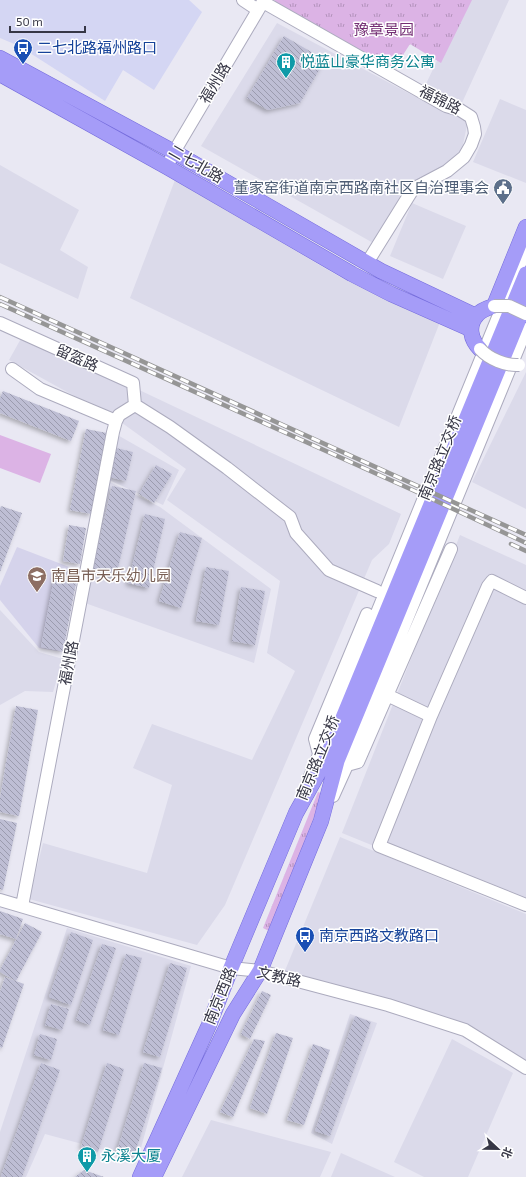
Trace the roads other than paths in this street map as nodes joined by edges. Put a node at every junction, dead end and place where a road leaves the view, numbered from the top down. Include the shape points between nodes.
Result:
1 (243, 0) edge
2 (262, 4) edge
3 (0, 58) edge
4 (0, 74) edge
5 (174, 152) junction
6 (167, 167) junction
7 (526, 227) edge
8 (526, 249) edge
9 (367, 263) junction
10 (526, 274) edge
11 (526, 302) edge
12 (494, 306) junction
13 (526, 314) edge
14 (476, 316) junction
15 (0, 323) edge
16 (470, 329) junction
17 (526, 329) edge
18 (480, 350) joint
19 (523, 364) edge
20 (12, 369) dead end
21 (135, 405) junction
22 (116, 421) junction
23 (450, 549) dead end
24 (391, 558) dead end
25 (377, 591) junction
26 (526, 598) edge
27 (387, 696) junction
28 (431, 716) junction
29 (319, 754) junction
30 (347, 765) junction
31 (296, 813) junction
32 (321, 821) junction
33 (0, 900) edge
34 (526, 905) edge
35 (22, 906) junction
36 (231, 968) junction
37 (260, 971) junction
38 (526, 1068) edge
39 (140, 1177) edge
40 (154, 1177) edge

1 - 2 street, 福锦路
2 - 5 street, 福州路
2 - 9 street, 福锦路 via 446,106 472,117 475,134 464,157 447,171 413,189
3 - 5 main road, 二七北路
4 - 6 main road, 二七北路
5 - 6 street, 福州路
5 - 9 main road, 二七北路
6 - 16 main road, 二七北路 via 352,274
7 - 12 main road
8 - 29 street, 南京路立交桥
9 - 14 main road, 二七北路
10 - 31 main road, 南京路立交桥 via 326,759
11 - 32 main road, 南京路立交桥 via 337,761
12 - 13 street, bridge via 509,306
12 - 14 main road
14 - 16 main road
15 - 21 street, 留盔路 via 133,383
16 - 18 main road via 474,344
17 - 30 street, 南京路立交桥
18 - 19 street, bridge via 485,355 510,366
20 - 22 street via 40,389
21 - 22 street via 119,415
21 - 25 street via 227,468 290,517 296,533 329,570
22 - 35 street, 福州路
23 - 27 street
24 - 25 street
25 - 29 street via 315,739
26 - 28 street via 492,581
27 - 28 street
27 - 30 street via 358,762
28 - 34 street via 379,846
29 - 31 street, 南京路立交桥
30 - 32 street, 南京路立交桥
31 - 36 main road, 南京西路
32 - 37 main road, 南京西路
33 - 35 street, 文教路
35 - 36 street, 文教路
36 - 37 street, 文教路
36 - 39 main road, 南京西路 via 209,1025
37 - 38 street, 文教路 via 388,1005 465,1030
37 - 40 main road, 南京西路 via 233,1014

